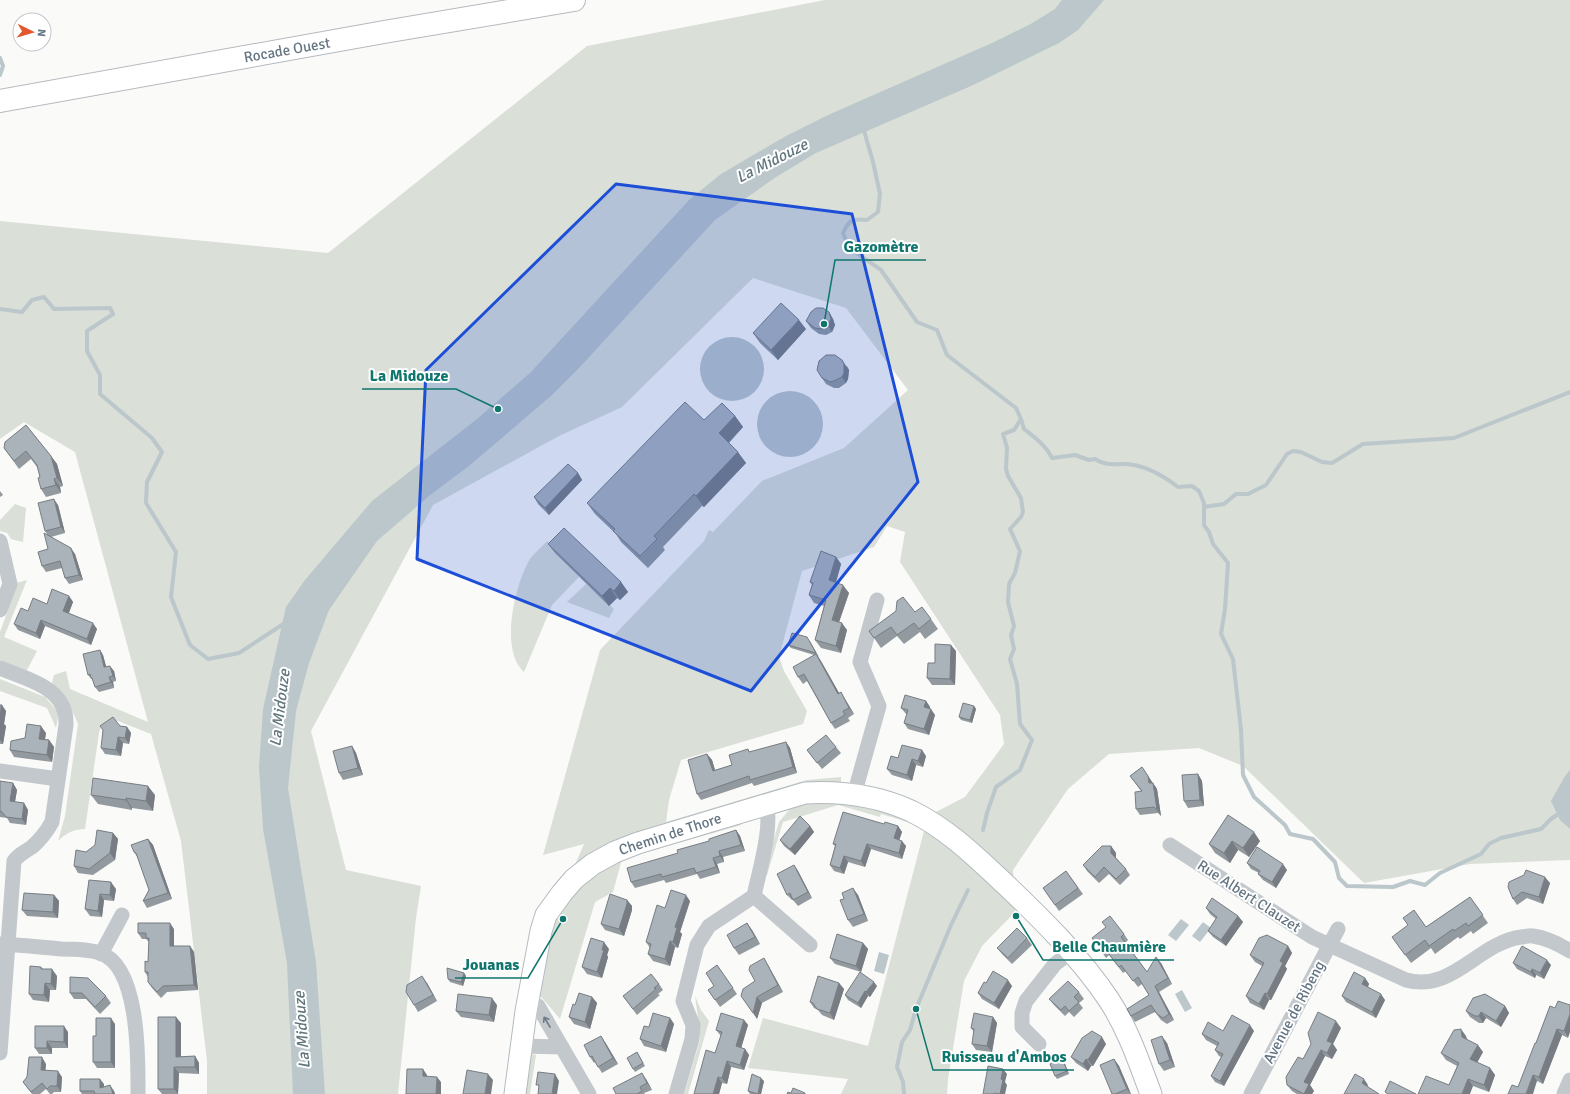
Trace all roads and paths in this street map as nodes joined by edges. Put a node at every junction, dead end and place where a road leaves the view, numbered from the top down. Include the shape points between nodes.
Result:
1 (574, 0) edge
2 (0, 101) edge
3 (0, 541) edge
4 (877, 600) dead end
5 (0, 610) edge
6 (0, 668) edge
7 (0, 771) edge
8 (58, 779) junction
9 (854, 795) junction
10 (766, 804) junction
11 (1170, 845) dead end
12 (754, 896) junction
13 (122, 915) dead end
14 (1338, 929) dead end
15 (4, 944) edge
16 (810, 945) dead end
17 (1330, 945) junction
18 (1570, 951) edge
19 (1071, 952) junction
20 (101, 954) junction
21 (528, 1002) junction
22 (1039, 1044) dead end
23 (522, 1046) junction
24 (562, 1047) junction
25 (0, 1053) edge
26 (1570, 1080) edge
27 (1254, 1093) edge
28 (138, 1094) edge
29 (515, 1094) edge
30 (589, 1094) edge
31 (676, 1094) edge
32 (1151, 1094) edge
33 (1564, 1094) edge

1 - 2 main road, Rocade Ouest
3 - 5 street via 10,584
4 - 9 street via 860,662 879,706
6 - 8 street via 48,688 58,699 65,713 66,725
7 - 8 street
8 - 15 street via 52,822 32,847 14,861
9 - 10 street, Chemin de Thore via 805,793
9 - 19 street, Chemin de Thore via 883,801 935,823 964,846 1030,908
10 - 12 street via 769,812
10 - 21 street, Chemin de Thore via 652,838 615,852 593,864 574,879 546,915
11 - 17 street, Rue Albert Clauzet via 1312,937
12 - 16 street
12 - 31 street via 709,926 697,945 683,1001 693,1025 692,1039
13 - 20 street
14 - 17 street, Avenue de Ribeng
15 - 20 street via 85,950
15 - 25 street
17 - 18 street, Rue Albert Clauzet via 1416,983 1438,981 1499,943 1515,938 1532,936 1559,944
17 - 27 street, Avenue de Ribeng
19 - 22 street via 1055,964 1026,1001 1022,1027
19 - 32 street, Chemin de Thore via 1110,1001 1130,1038
20 - 28 street via 112,960 129,990 138,1065
21 - 23 street, Chemin de Thore
24 -> 21 street via 538,1006
23 - 24 street
23 - 29 street, Chemin de Thore
24 - 30 street
26 - 33 street

